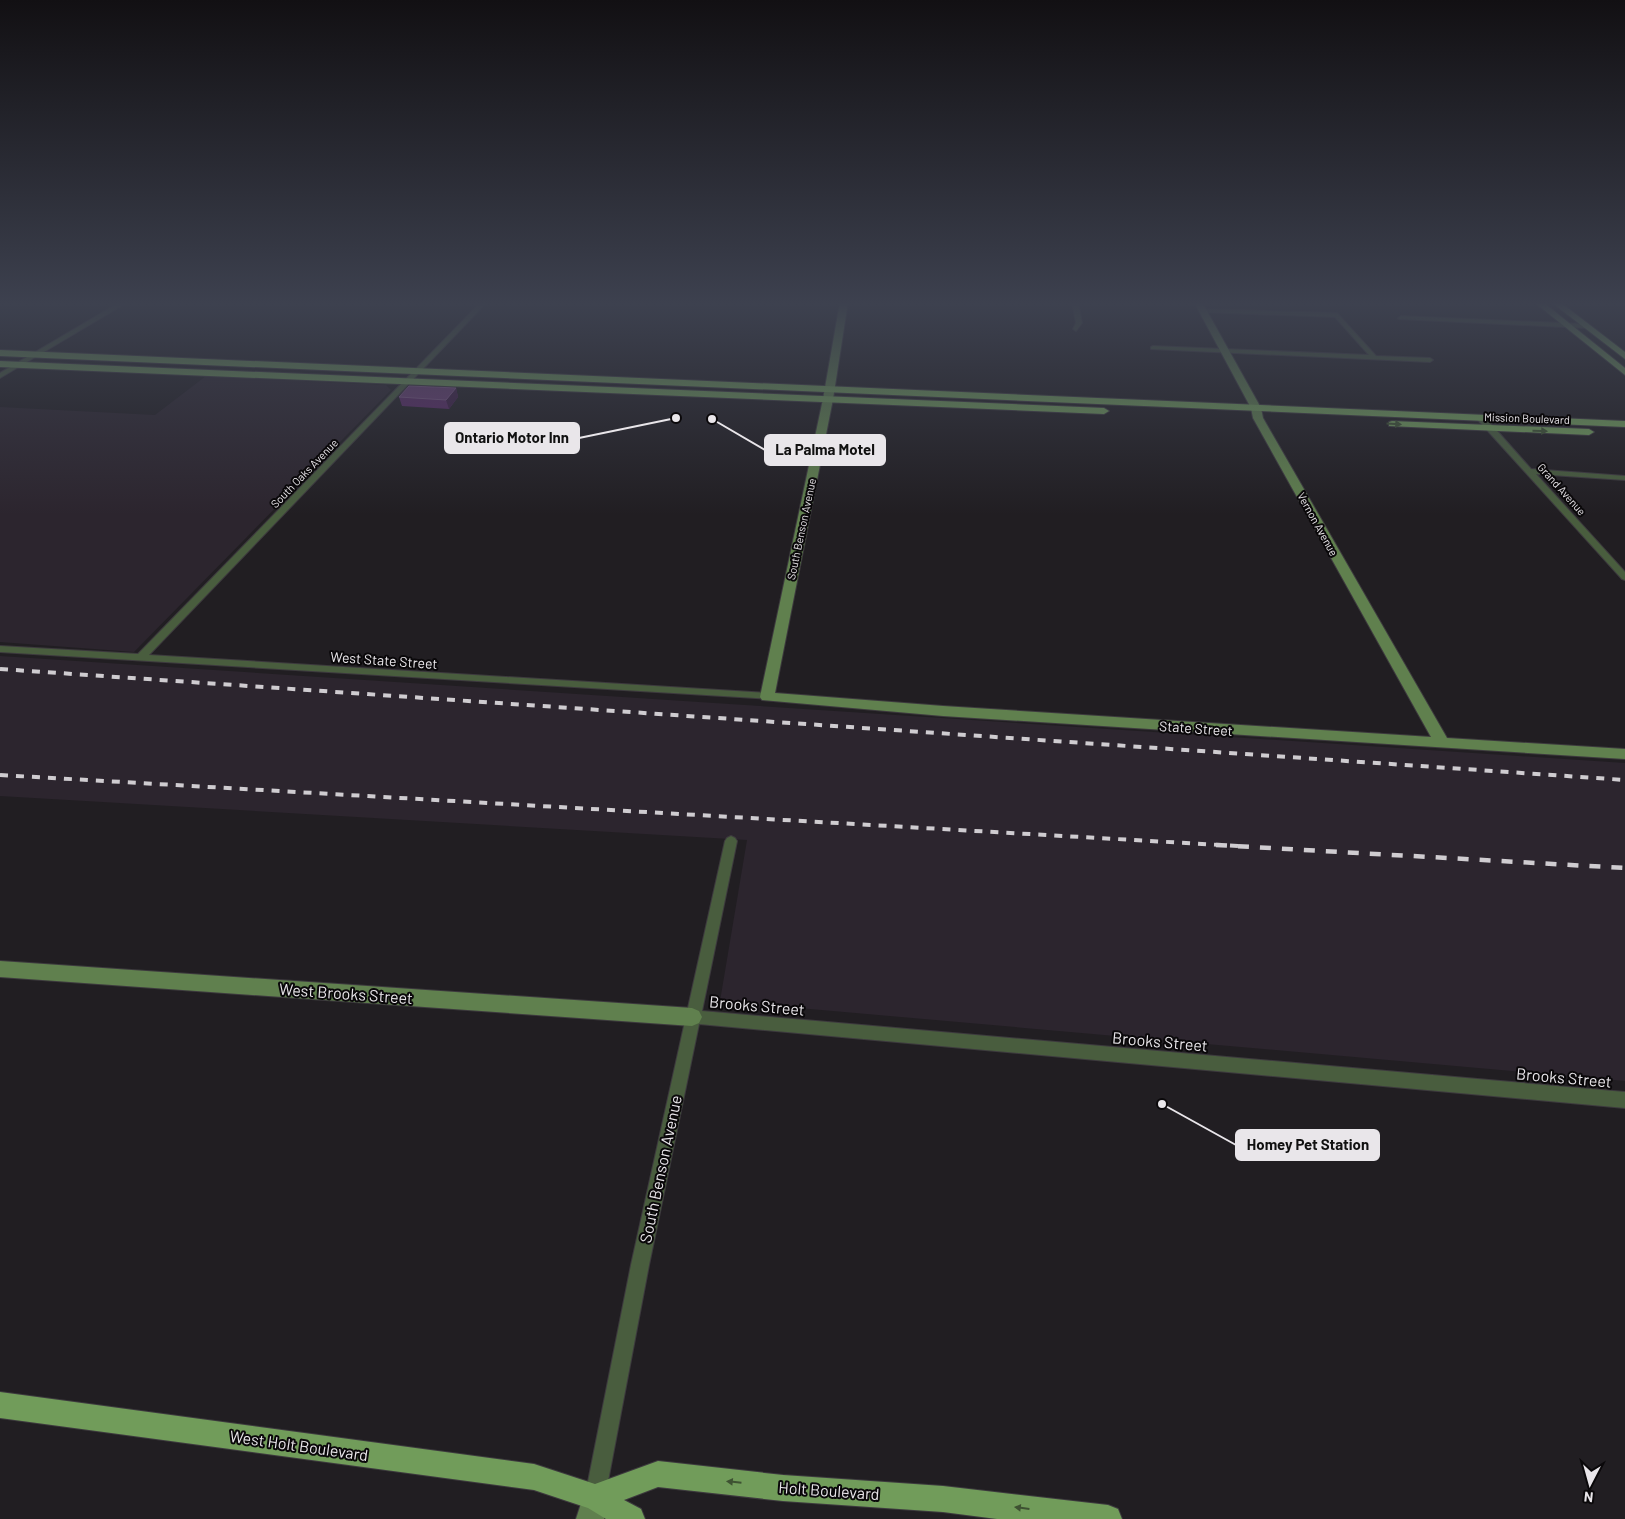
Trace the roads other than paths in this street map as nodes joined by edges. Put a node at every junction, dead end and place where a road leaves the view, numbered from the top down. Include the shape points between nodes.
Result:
1 (199, 373) edge
2 (418, 373) edge
3 (454, 373) edge
4 (832, 373) edge
5 (1237, 373) edge
6 (408, 382) junction
7 (829, 394) junction
8 (1257, 413) junction
9 (1480, 418) junction
10 (1625, 424) edge
11 (1491, 429) junction
12 (1625, 434) edge
13 (1531, 472) junction
14 (1625, 478) edge
15 (1625, 577) edge
16 (0, 649) edge
17 (140, 658) junction
18 (767, 697) junction
19 (1443, 744) junction
20 (1625, 754) edge
21 (731, 841) dead end
22 (0, 968) edge
23 (692, 1017) junction
24 (1625, 1100) edge
25 (0, 1405) edge
26 (592, 1508) edge
27 (1062, 1516) edge
28 (631, 1519) edge
29 (1108, 1519) edge

1 - 6 main road
2 - 6 street, South Oaks Avenue
3 - 7 main road
4 - 7 street, South Benson Avenue
5 - 8 street, Vernon Avenue
6 - 7 main road
6 - 17 street, South Oaks Avenue
7 - 8 main road, Mission Boulevard
7 - 18 street, South Benson Avenue
8 - 9 main road
8 -> 11 main road, Mission Boulevard
8 - 19 street, Vernon Avenue
9 - 10 main road
9 - 11 street, Grand Avenue
11 -> 12 main road, Mission Boulevard
11 - 13 street, Grand Avenue
13 - 14 street
13 - 15 street, Grand Avenue
16 - 17 street, West State Street
17 - 18 street, West State Street
18 - 19 street, State Street
19 - 20 street, State Street
21 - 23 street, South Benson Avenue
22 - 23 street, West Brooks Street
23 - 24 street, Brooks Street
23 - 26 street, South Benson Avenue
25 - 26 main road, West Holt Boulevard via 534,1477
27 -> 26 main road, Holt Boulevard via 943,1498 782,1488 658,1474
26 - 28 main road
27 - 29 main road, Holt Boulevard

